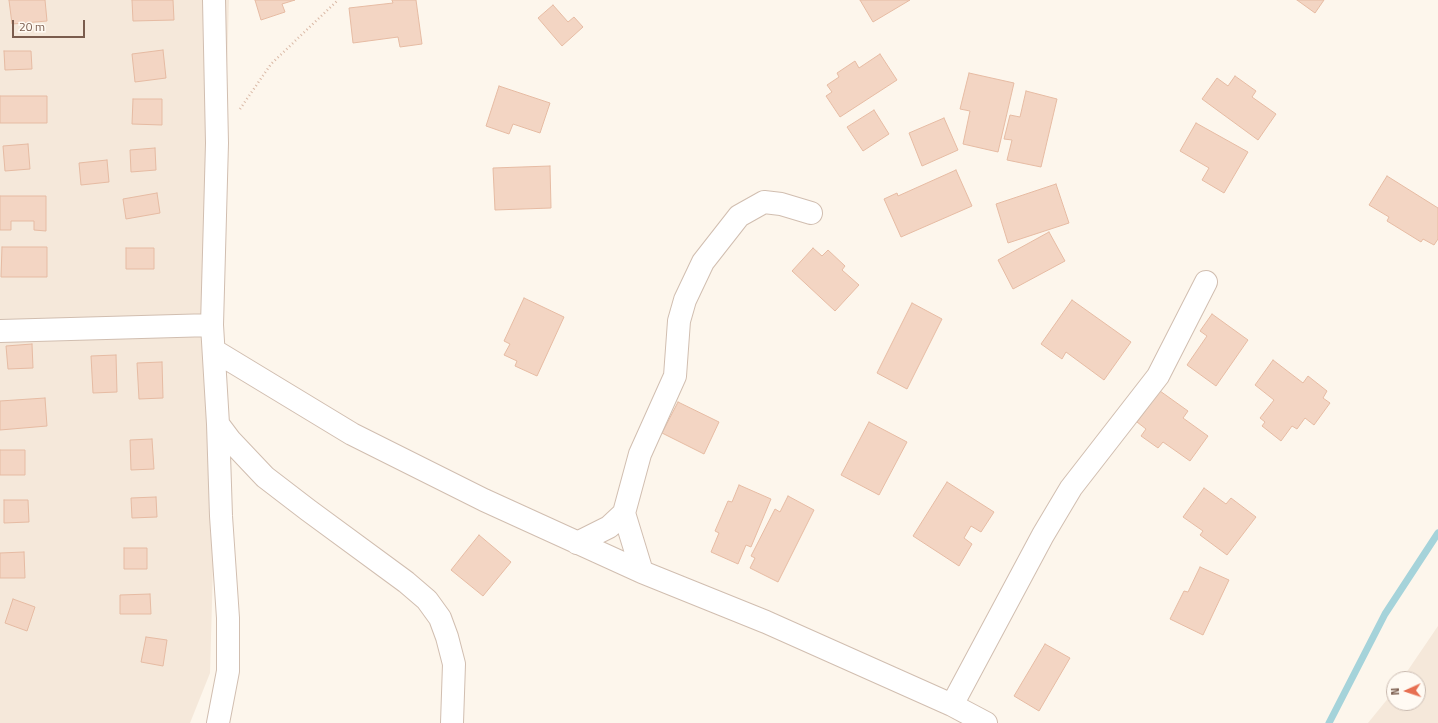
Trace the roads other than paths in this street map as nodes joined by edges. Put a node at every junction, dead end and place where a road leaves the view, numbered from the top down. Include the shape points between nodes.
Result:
1 (214, 0) edge
2 (811, 213) dead end
3 (1206, 282) dead end
4 (212, 325) junction
5 (0, 331) edge
6 (215, 351) junction
7 (218, 424) junction
8 (624, 513) junction
9 (577, 543) junction
10 (642, 572) junction
11 (952, 705) junction
12 (218, 723) edge
13 (452, 723) edge
14 (986, 723) edge

1 - 4 street via 217,143
2 - 8 street via 764,202 739,216 703,262 685,300 679,321 675,376 640,454
3 - 11 street via 1158,376 1071,488 1055,514
4 - 5 street
4 - 6 street
6 - 7 street
6 - 9 street via 352,434
7 - 12 street via 228,618 228,672
7 - 13 street via 265,477 427,600 440,618 454,664
8 - 9 street via 609,527
8 - 10 street
9 - 10 street
10 - 11 street via 766,622
11 - 14 street

